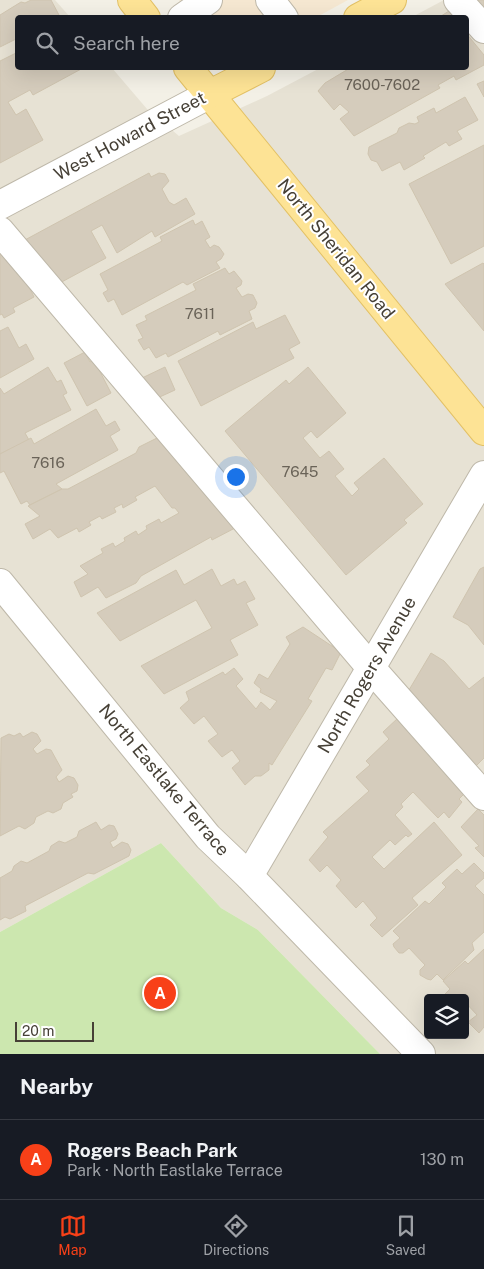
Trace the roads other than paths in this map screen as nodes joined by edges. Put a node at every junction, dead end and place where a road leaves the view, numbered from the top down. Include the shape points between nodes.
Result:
1 (132, 0) edge
2 (208, 0) edge
3 (392, 0) edge
4 (458, 0) edge
5 (144, 15) edge
6 (186, 15) edge
7 (364, 15) edge
8 (484, 29) edge
9 (190, 70) edge
10 (257, 70) edge
11 (210, 94) junction
12 (0, 205) edge
13 (0, 231) edge
14 (484, 431) edge
15 (484, 475) edge
16 (0, 583) edge
17 (371, 668) junction
18 (484, 796) edge
19 (249, 876) junction
20 (421, 1054) edge

1 - 5 main road
2 - 6 street
3 - 7 main road
4 - 8 street
9 - 11 main road, North Sheridan Road
10 - 11 main road, West Howard Street
11 - 12 street, West Howard Street
11 - 14 main road, North Sheridan Road
13 - 17 street
15 - 17 street, North Rogers Avenue
16 - 19 street, North Eastlake Terrace via 208,837
17 - 18 street
17 - 19 street, North Rogers Avenue
19 - 20 street, North Eastlake Terrace

